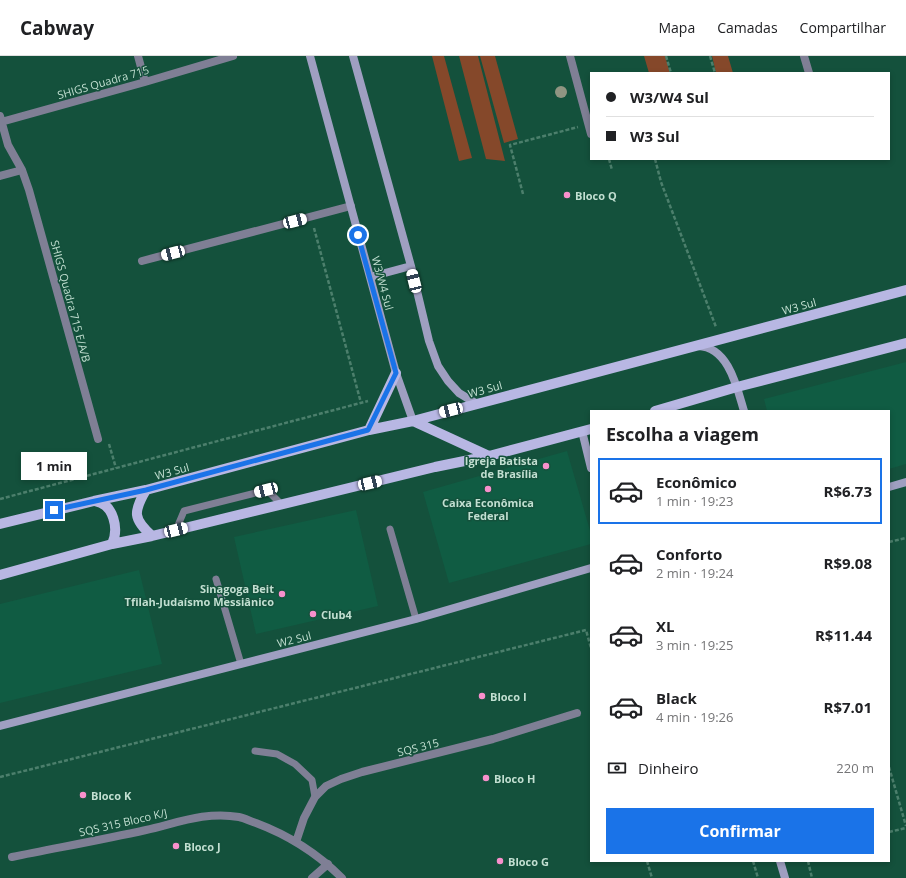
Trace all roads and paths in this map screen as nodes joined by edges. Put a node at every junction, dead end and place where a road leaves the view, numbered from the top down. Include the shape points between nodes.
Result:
1 (138, 56) edge
2 (233, 56) edge
3 (310, 56) edge
4 (353, 56) edge
5 (570, 56) edge
6 (666, 56) edge
7 (710, 56) edge
8 (804, 56) edge
9 (671, 72) edge
10 (715, 72) edge
11 (809, 72) edge
12 (145, 82) junction
13 (1, 119) edge
14 (577, 120) dead end
15 (590, 130) edge
16 (609, 160) edge
17 (655, 160) edge
18 (22, 170) junction
19 (612, 170) dead end
20 (0, 176) edge
21 (523, 194) dead end
22 (351, 206) junction
23 (310, 217) junction
24 (142, 261) dead end
25 (410, 266) junction
26 (370, 277) junction
27 (906, 290) edge
28 (720, 339) junction
29 (906, 343) edge
30 (696, 346) junction
31 (396, 373) junction
32 (737, 387) junction
33 (384, 397) junction
34 (361, 403) junction
35 (477, 404) junction
36 (658, 410) edge
37 (744, 410) edge
38 (413, 421) junction
39 (368, 430) junction
40 (587, 430) edge
41 (98, 439) dead end
42 (489, 456) junction
43 (590, 458) edge
44 (906, 482) edge
45 (890, 487) edge
46 (146, 490) junction
47 (0, 499) edge
48 (94, 501) junction
49 (282, 505) junction
50 (0, 524) edge
51 (390, 529) dead end
52 (176, 530) junction
53 (152, 536) junction
54 (906, 538) edge
55 (890, 542) edge
56 (112, 544) junction
57 (590, 568) edge
58 (0, 575) edge
59 (216, 579) dead end
60 (416, 619) junction
61 (590, 644) edge
62 (241, 664) junction
63 (577, 713) dead end
64 (0, 726) edge
65 (255, 751) dead end
66 (890, 771) edge
67 (0, 777) edge
68 (315, 797) junction
69 (906, 827) edge
70 (890, 832) edge
71 (296, 842) junction
72 (12, 857) dead end
73 (648, 862) edge
74 (753, 862) edge
75 (780, 862) edge
76 (808, 862) edge
77 (328, 864) junction
78 (312, 878) edge
79 (342, 878) edge
80 (652, 878) edge
81 (758, 878) edge
82 (785, 878) edge
83 (812, 878) edge

1 - 12 street
2 - 12 street, SHIGS Quadra 715
3 - 22 main road, W3/W4 Sul
4 - 25 main road
5 - 15 street
6 - 9 path
7 - 10 path
8 - 11 street
12 - 13 street, SHIGS Quadra 715
13 - 18 street, SHIGS Quadra 715 via 8,144
14 - 21 path via 579,127 510,145
16 - 19 path
17 - 28 path via 661,182
18 - 20 street
18 - 41 street, SHIGS Quadra 715 E/A/B
22 - 23 street
22 - 26 main road, W3/W4 Sul
23 - 24 street
23 - 34 path
25 - 26 main road
25 - 35 main road via 438,366 459,393
26 - 31 main road, W3/W4 Sul
27 - 28 main road, W3 Sul
28 - 30 main road, W3 Sul
29 - 32 main road
30 - 32 main road via 704,346 721,358 731,371
30 - 35 main road, W3 Sul
31 - 33 main road
31 - 38 main road, W3/W4 Sul
32 - 36 main road
32 - 37 main road
33 - 34 path
33 - 39 main road
34 - 47 path
35 - 38 main road, W3 Sul
38 - 39 main road, W3 Sul
38 - 42 main road
39 - 46 main road, W3 Sul
40 - 42 main road
40 - 43 main road
42 - 49 main road
44 - 45 main road
46 - 48 main road, W3 Sul
46 - 53 main road via 138,503 136,516 143,528
48 - 50 main road, W3 Sul
48 - 56 main road via 103,502 112,515 116,531
49 - 52 main road
49 - 52 lane via 266,490 184,511
51 - 60 lane
52 - 53 main road
53 - 56 main road
54 - 55 path
56 - 58 main road
57 - 60 main road, W2 Sul
59 - 62 lane
60 - 62 main road, W2 Sul
61 - 67 path via 586,630
62 - 64 main road, W2 Sul
63 - 68 street, SQS 315 via 486,741 362,772 326,786
65 - 68 lane via 277,754 295,764 312,780
66 - 69 path
68 - 71 street, SQS 315
69 - 70 path
71 - 72 street, SQS 315 Bloco K/J via 240,817 208,816
71 - 77 street
73 - 80 path
74 - 81 path
75 - 82 main road
76 - 83 path
77 - 78 street
77 - 79 street

